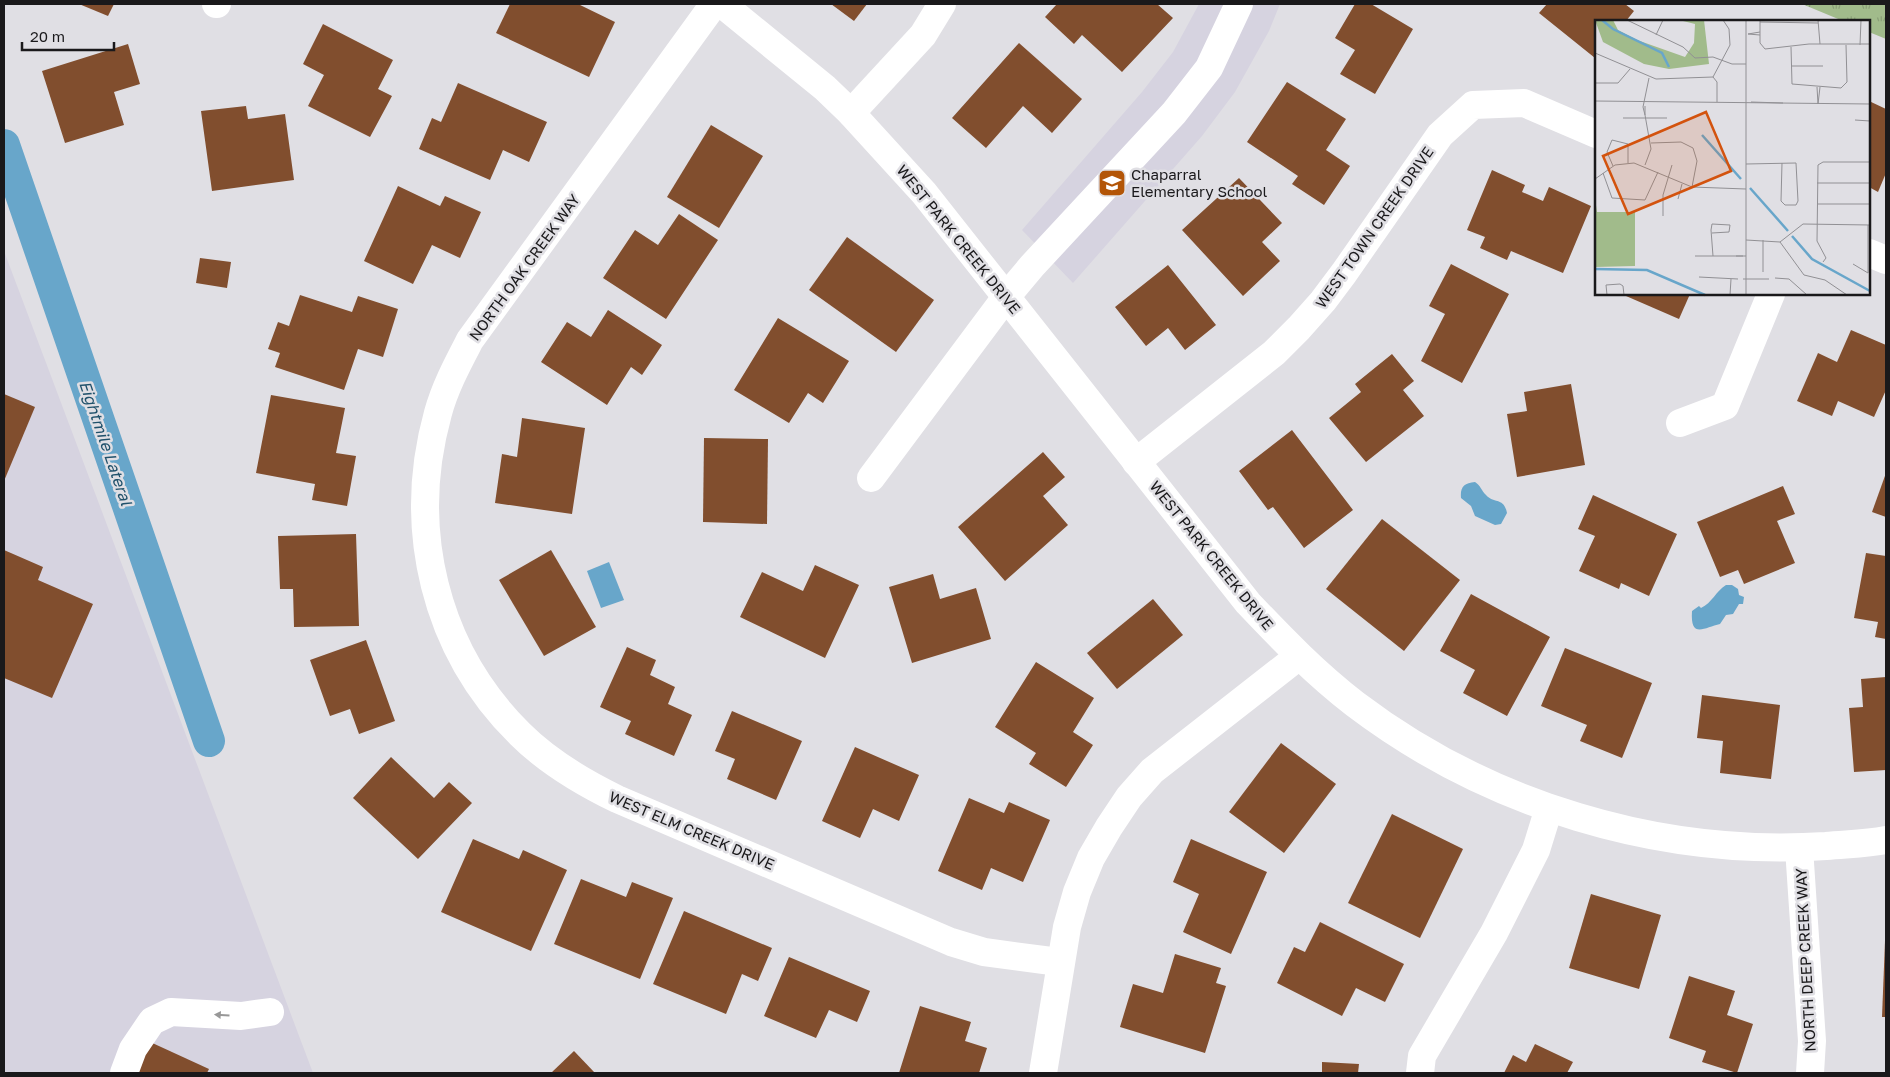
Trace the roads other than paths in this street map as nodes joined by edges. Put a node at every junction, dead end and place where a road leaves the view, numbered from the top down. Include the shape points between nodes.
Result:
1 (714, 4) edge
2 (722, 4) edge
3 (942, 4) edge
4 (1239, 4) edge
5 (851, 114) junction
6 (1595, 134) edge
7 (1870, 253) edge
8 (1886, 260) edge
9 (1771, 295) edge
10 (1006, 297) junction
11 (1680, 423) dead end
12 (1136, 462) junction
13 (871, 478) dead end
14 (430, 565) joint
15 (1299, 656) junction
16 (1549, 808) junction
17 (1886, 840) edge
18 (1800, 848) junction
19 (1060, 962) junction
20 (270, 1012) dead end
21 (124, 1073) edge
22 (1043, 1073) edge
23 (1420, 1073) edge
24 (1810, 1073) edge

1 - 14 street, NORTH OAK CREEK WAY via 470,340 452,374 438,411 429,449 425,526
2 - 5 street, WEST PARK CREEK DRIVE via 825,88
3 - 5 street via 923,34
4 - 10 street via 1209,68 1174,113
5 - 10 street, WEST PARK CREEK DRIVE via 924,193
6 - 12 street, WEST TOWN CREEK DRIVE via 1524,103 1473,105 1440,135 1344,273 1299,328 1274,352
7 - 8 street
9 - 11 street via 1725,406
10 - 12 street, WEST PARK CREEK DRIVE
10 - 13 street
12 - 15 street, WEST PARK CREEK DRIVE via 1248,603
14 - 19 street, WEST ELM CREEK DRIVE via 439,603 453,639 494,706 520,735 582,782 950,942 984,952
15 - 16 street, WEST PARK CREEK DRIVE via 1355,704 1416,745 1480,779
15 - 19 street via 1152,771 1129,797 1091,858 1066,926
16 - 18 street, WEST PARK CREEK DRIVE via 1618,828 1689,842
16 - 23 street via 1536,850 1494,933 1422,1056
17 - 18 street, WEST PARK CREEK DRIVE
18 - 24 street, NORTH DEEP CREEK WAY via 1812,1041
19 - 22 street
20 -> 21 street via 241,1016 171,1012 152,1020 133,1049

